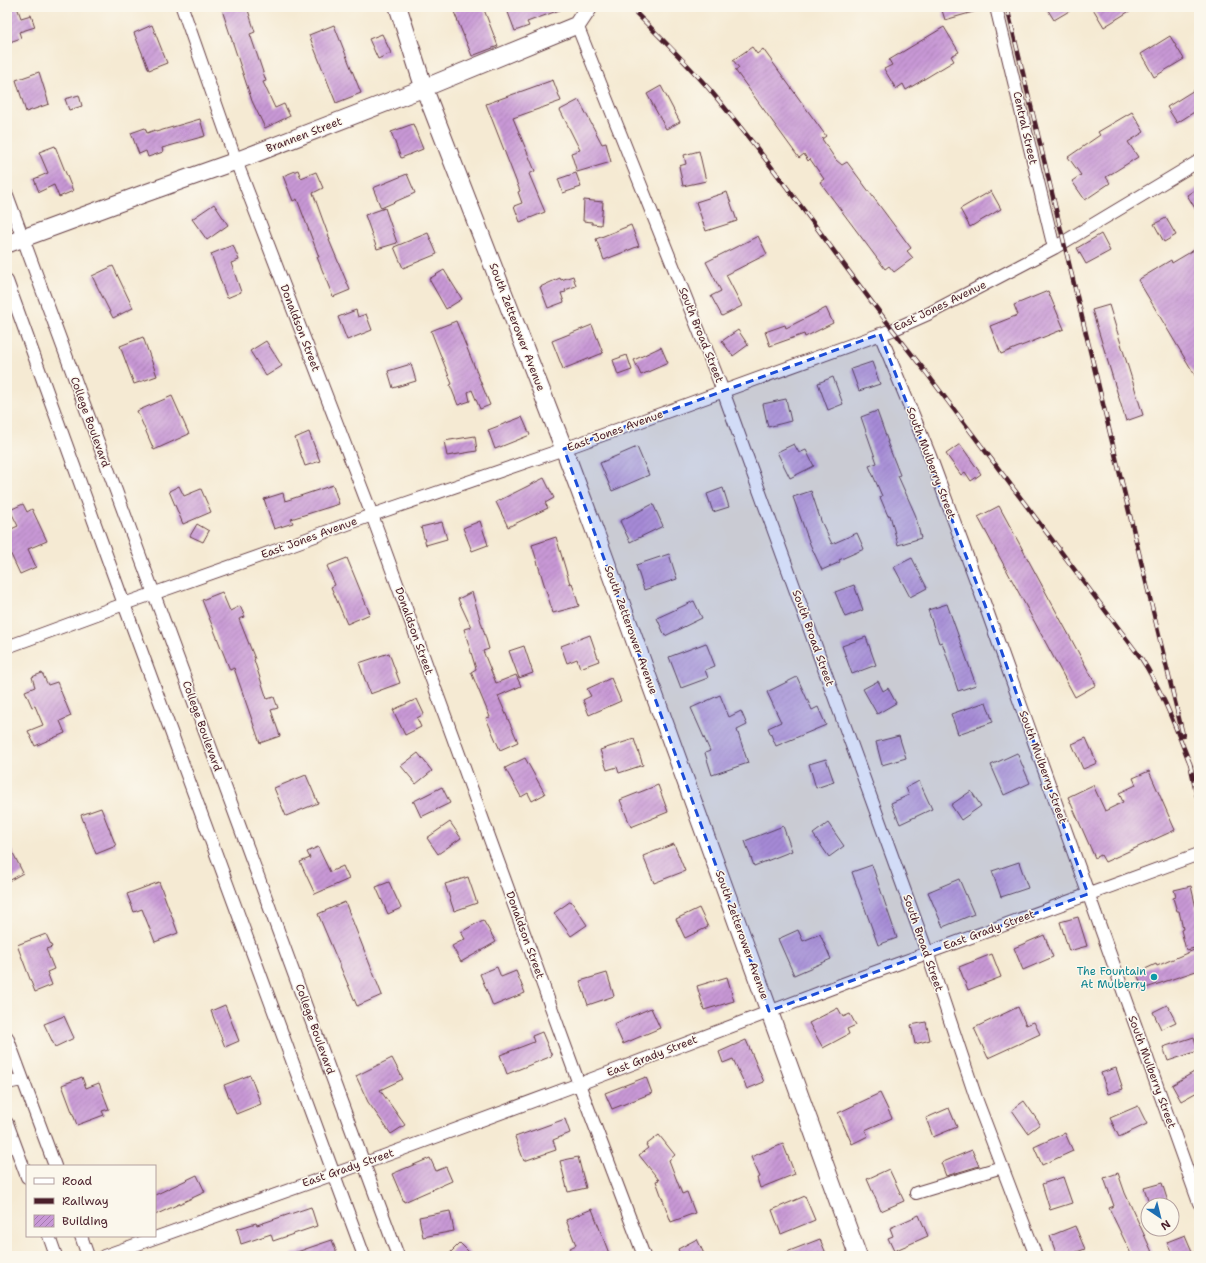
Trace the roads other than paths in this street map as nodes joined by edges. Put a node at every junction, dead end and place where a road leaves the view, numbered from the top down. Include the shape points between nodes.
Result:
1 (182, 7) edge
2 (398, 7) edge
3 (589, 7) edge
4 (996, 7) edge
5 (577, 26) junction
6 (424, 88) junction
7 (236, 161) junction
8 (1199, 161) edge
9 (7, 195) edge
10 (23, 238) junction
11 (7, 244) edge
12 (1054, 248) junction
13 (7, 281) edge
14 (880, 334) junction
15 (723, 392) junction
16 (564, 450) junction
17 (372, 515) junction
18 (153, 593) junction
19 (124, 604) junction
20 (7, 647) edge
21 (1199, 854) edge
22 (1088, 894) junction
23 (927, 952) junction
24 (770, 1011) junction
25 (7, 1037) edge
26 (22, 1080) junction
27 (7, 1083) edge
28 (580, 1084) junction
29 (7, 1123) edge
30 (364, 1163) junction
31 (54, 1165) edge
32 (1002, 1166) junction
33 (333, 1173) junction
34 (26, 1174) edge
35 (916, 1193) dead end
36 (1199, 1203) edge
37 (49, 1237) edge
38 (81, 1237) edge
39 (56, 1256) edge
40 (88, 1256) edge
41 (104, 1256) edge
42 (364, 1256) edge
43 (398, 1256) edge
44 (644, 1256) edge
45 (858, 1256) edge
46 (1036, 1256) edge

1 - 7 street, Donaldson Street
2 - 6 street, South Zetterower Avenue
3 - 5 street
4 - 12 street, Central Street
5 - 6 street, Brannen Street
5 - 15 street, South Broad Street
6 - 7 street, Brannen Street
6 - 16 street, South Zetterower Avenue
7 - 10 street, Brannen Street
7 - 17 street, Donaldson Street
8 - 12 street, East Jones Avenue
9 - 10 street, College Boulevard
10 - 11 street, Brannen Street
10 - 18 street, College Boulevard
12 - 14 street, East Jones Avenue via 928,314
13 - 19 street
14 - 15 street, East Jones Avenue
14 - 22 street, South Mulberry Street via 930,456
15 - 16 street, East Jones Avenue
15 - 23 street, South Broad Street
16 - 17 street, East Jones Avenue
16 - 24 street, South Zetterower Avenue
17 - 18 street, East Jones Avenue
17 - 28 street, Donaldson Street
18 - 19 street, East Jones Avenue
18 - 30 street, College Boulevard
19 - 20 street, East Jones Avenue
19 - 33 street
21 - 22 street, East Grady Street
22 - 23 street, East Grady Street
22 - 36 street, South Mulberry Street
23 - 24 street, East Grady Street
23 - 32 street, South Broad Street via 977,1101
24 - 28 street, East Grady Street
24 - 45 street, South Zetterower Avenue
25 - 26 street
26 - 27 street
26 - 31 street
28 - 30 street, East Grady Street
28 - 44 street, Donaldson Street
29 - 34 street
30 - 33 street, East Grady Street
30 - 43 street, College Boulevard
32 - 35 street
32 - 46 street, South Broad Street
33 - 41 street, East Grady Street
33 - 42 street
37 - 39 street
38 - 40 street

